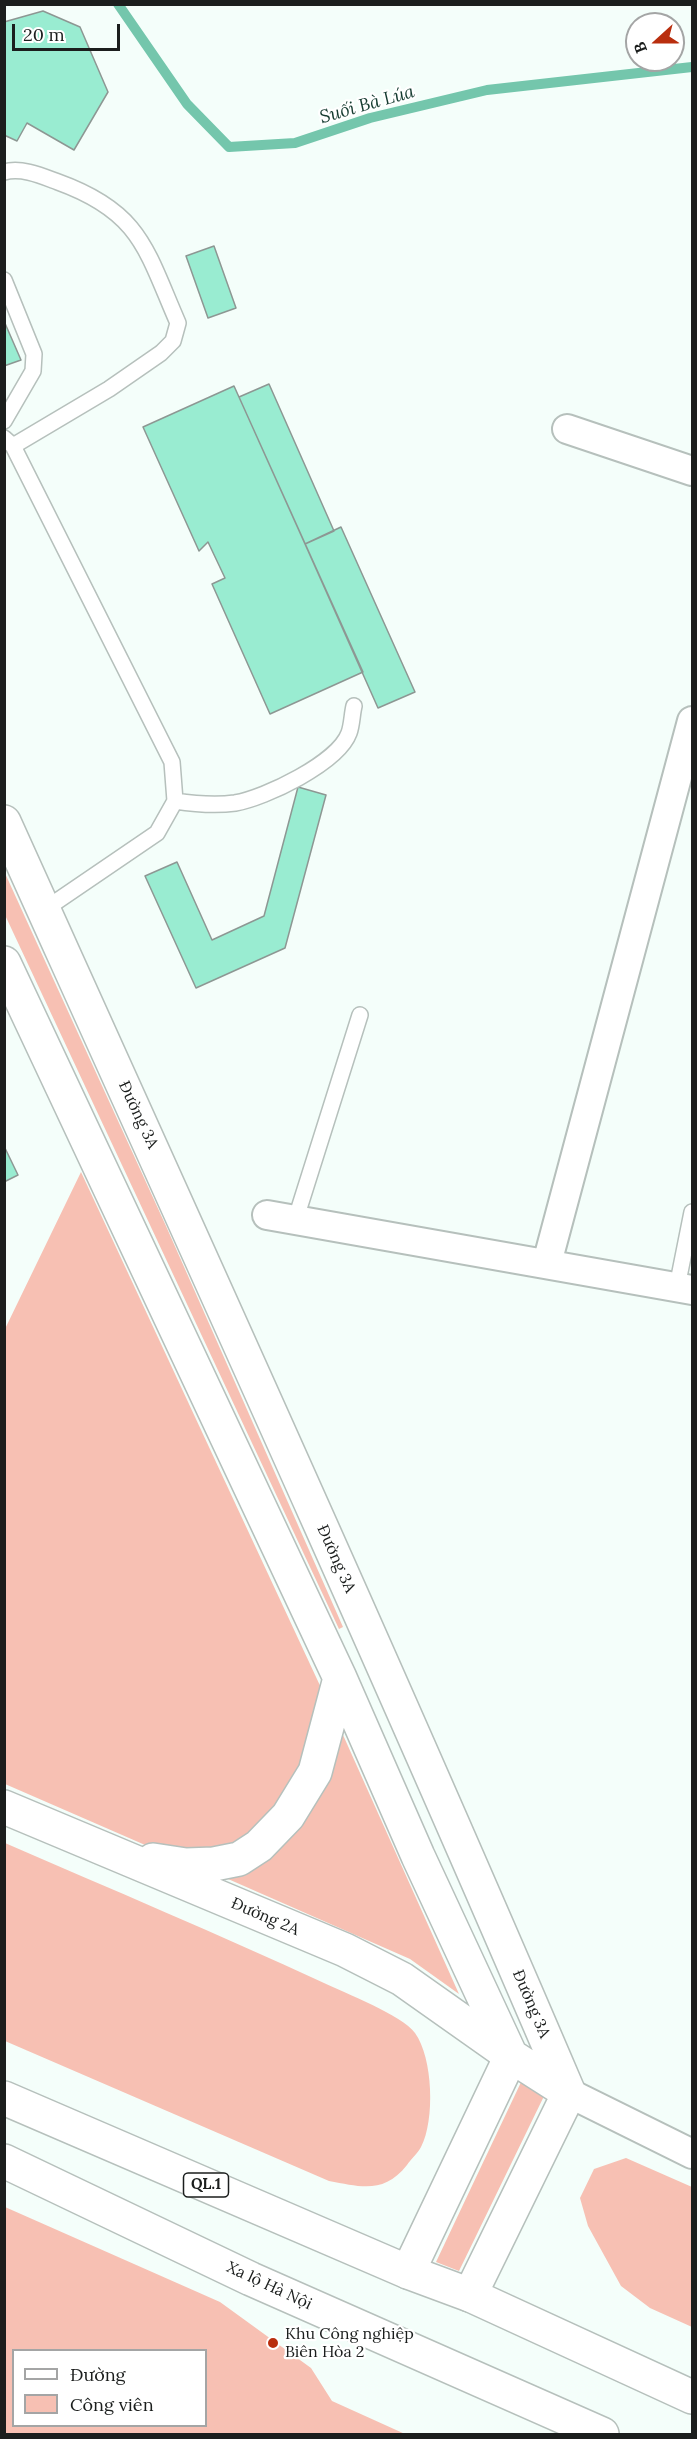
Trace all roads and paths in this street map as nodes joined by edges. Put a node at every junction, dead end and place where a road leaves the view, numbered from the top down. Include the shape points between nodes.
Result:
1 (4, 172) edge
2 (4, 280) edge
3 (4, 421) edge
4 (567, 429) dead end
5 (9, 442) edge
6 (693, 471) edge
7 (354, 706) dead end
8 (693, 721) edge
9 (175, 801) junction
10 (4, 822) edge
11 (44, 910) junction
12 (4, 963) edge
13 (360, 1015) dead end
14 (693, 1212) edge
15 (267, 1215) dead end
16 (296, 1218) junction
17 (547, 1263) junction
18 (685, 1289) edge
19 (340, 1678) junction
20 (4, 1807) edge
21 (117, 1856) junction
22 (511, 2056) junction
23 (569, 2093) junction
24 (4, 2098) edge
25 (693, 2154) edge
26 (4, 2161) edge
27 (408, 2272) junction
28 (470, 2295) junction
29 (693, 2397) edge
30 (602, 2434) edge

1 - 5 lane via 33,173 108,204 140,237 178,323 173,340 161,354 109,389
2 - 3 lane via 34,354 33,371
4 - 6 street
5 - 9 lane via 172,762
7 - 9 lane via 349,734 327,759 284,786 237,803 213,806
8 - 17 street
9 - 11 lane via 158,833
10 - 11 main road, Đường 3A
11 - 23 main road, Đường 3A via 185,1218
12 - 19 main road
13 - 16 lane
14 - 18 lane
15 - 16 street
16 - 17 street
17 - 18 street
19 - 21 main road via 315,1772 288,1816 259,1846 238,1859 214,1864 186,1865
19 - 22 main road
20 - 21 main road, Đường 2A
21 - 22 main road, Đường 2A via 345,1950 402,1979
22 - 23 main road, Đường 2A
22 - 27 main road
23 - 25 street
23 - 28 main road
24 - 27 main road, QL.1
26 - 30 main road, Xa lộ Hà Nội via 251,2279
27 - 28 main road, QL.1
28 - 29 main road, QL.1

